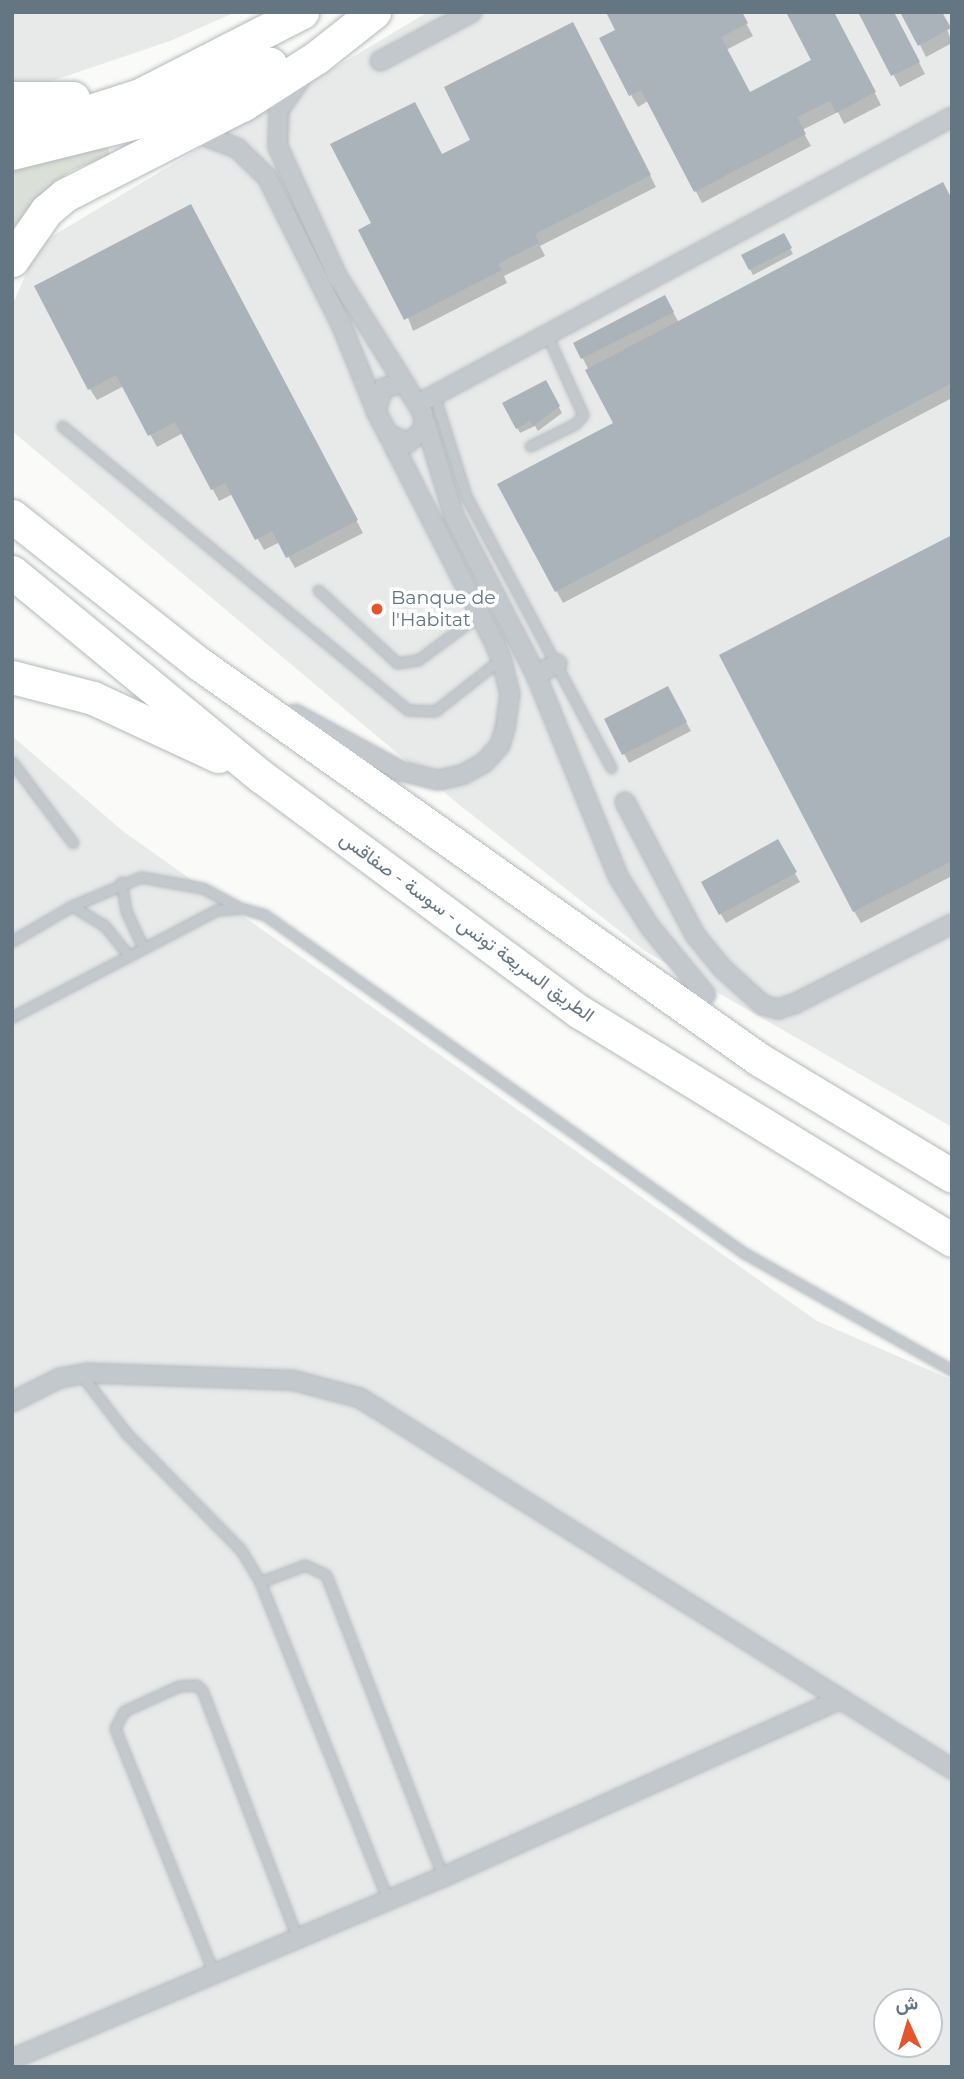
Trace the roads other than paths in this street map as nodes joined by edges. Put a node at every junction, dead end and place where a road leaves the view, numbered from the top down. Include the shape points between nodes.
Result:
1 (302, 12) edge
2 (357, 12) edge
3 (374, 12) edge
4 (472, 12) edge
5 (317, 57) junction
6 (210, 60) junction
7 (380, 61) dead end
8 (12, 98) edge
9 (952, 117) edge
10 (12, 126) edge
11 (190, 131) junction
12 (12, 153) edge
13 (12, 260) edge
14 (548, 337) junction
15 (404, 383) junction
16 (427, 401) junction
17 (376, 411) junction
18 (425, 421) junction
19 (62, 426) dead end
20 (388, 434) junction
21 (530, 446) dead end
22 (12, 516) edge
23 (12, 572) edge
24 (318, 590) dead end
25 (480, 614) junction
26 (501, 659) junction
27 (201, 664) junction
28 (557, 664) junction
29 (536, 675) junction
30 (12, 677) edge
31 (12, 762) edge
32 (611, 768) dead end
33 (262, 777) junction
34 (625, 802) dead end
35 (73, 842) dead end
36 (121, 882) junction
37 (72, 906) junction
38 (241, 908) junction
39 (952, 923) edge
40 (12, 941) edge
41 (143, 947) junction
42 (128, 955) junction
43 (706, 995) joint
44 (12, 1017) edge
45 (760, 1060) junction
46 (952, 1176) edge
47 (952, 1240) edge
48 (952, 1370) edge
49 (80, 1373) junction
50 (12, 1402) edge
51 (260, 1583) junction
52 (841, 1699) junction
53 (952, 1769) edge
54 (443, 1877) junction
55 (388, 1900) junction
56 (297, 1938) junction
57 (213, 1971) junction
58 (12, 2059) edge

1 - 6 highway
2 - 12 highway via 266,66 186,104 108,131
3 - 5 highway
4 - 7 street
5 - 11 highway
5 - 15 street via 279,110 278,147 337,276
6 - 8 highway via 69,99
6 - 10 highway via 140,95 84,113
9 - 14 street
11 - 13 highway via 65,195 46,211
11 - 17 street via 237,148 267,177 295,224
14 - 16 street
14 - 21 lane via 582,403 583,415 575,424
15 - 16 street
15 - 17 street via 383,388
16 - 18 street
16 - 28 lane via 466,496
17 - 20 street
18 - 20 street via 415,440 400,443
18 - 29 street via 466,543
19 - 26 lane via 408,710 435,711
20 - 25 street
22 - 27 highway
23 - 33 highway, الطريق السريعة تونس - سوسة - صفاقس
24 - 25 lane via 397,663 418,660
25 - 26 street
26 - 27 street via 510,694 500,745 474,770 438,780 401,771
27 - 45 highway
28 - 29 street
28 - 32 lane
29 - 43 street via 619,878 650,928
30 - 33 highway via 93,698
31 - 35 lane
33 - 47 highway, الطريق السريعة تونس - سوسة - صفاقس via 580,1012
34 - 39 street via 695,935 722,968 763,1005 778,1009 796,1003
36 - 37 lane
36 - 38 lane via 141,877 182,882
36 - 41 lane via 126,911
37 - 40 lane
37 - 42 lane via 104,925
38 - 41 lane via 216,910
38 - 48 lane via 265,915 286,929 744,1253
41 - 42 lane
42 - 44 lane
43 - 45 highway
45 - 46 highway
49 - 50 street
49 - 51 lane via 126,1433 220,1525
49 - 52 street via 292,1380 360,1398
51 - 54 lane via 305,1565 326,1575
51 - 55 lane
52 - 53 street
52 - 54 street
54 - 55 street
55 - 56 street
56 - 57 street
56 - 57 lane via 202,1690 196,1685 179,1686 124,1711 114,1728
57 - 58 street

